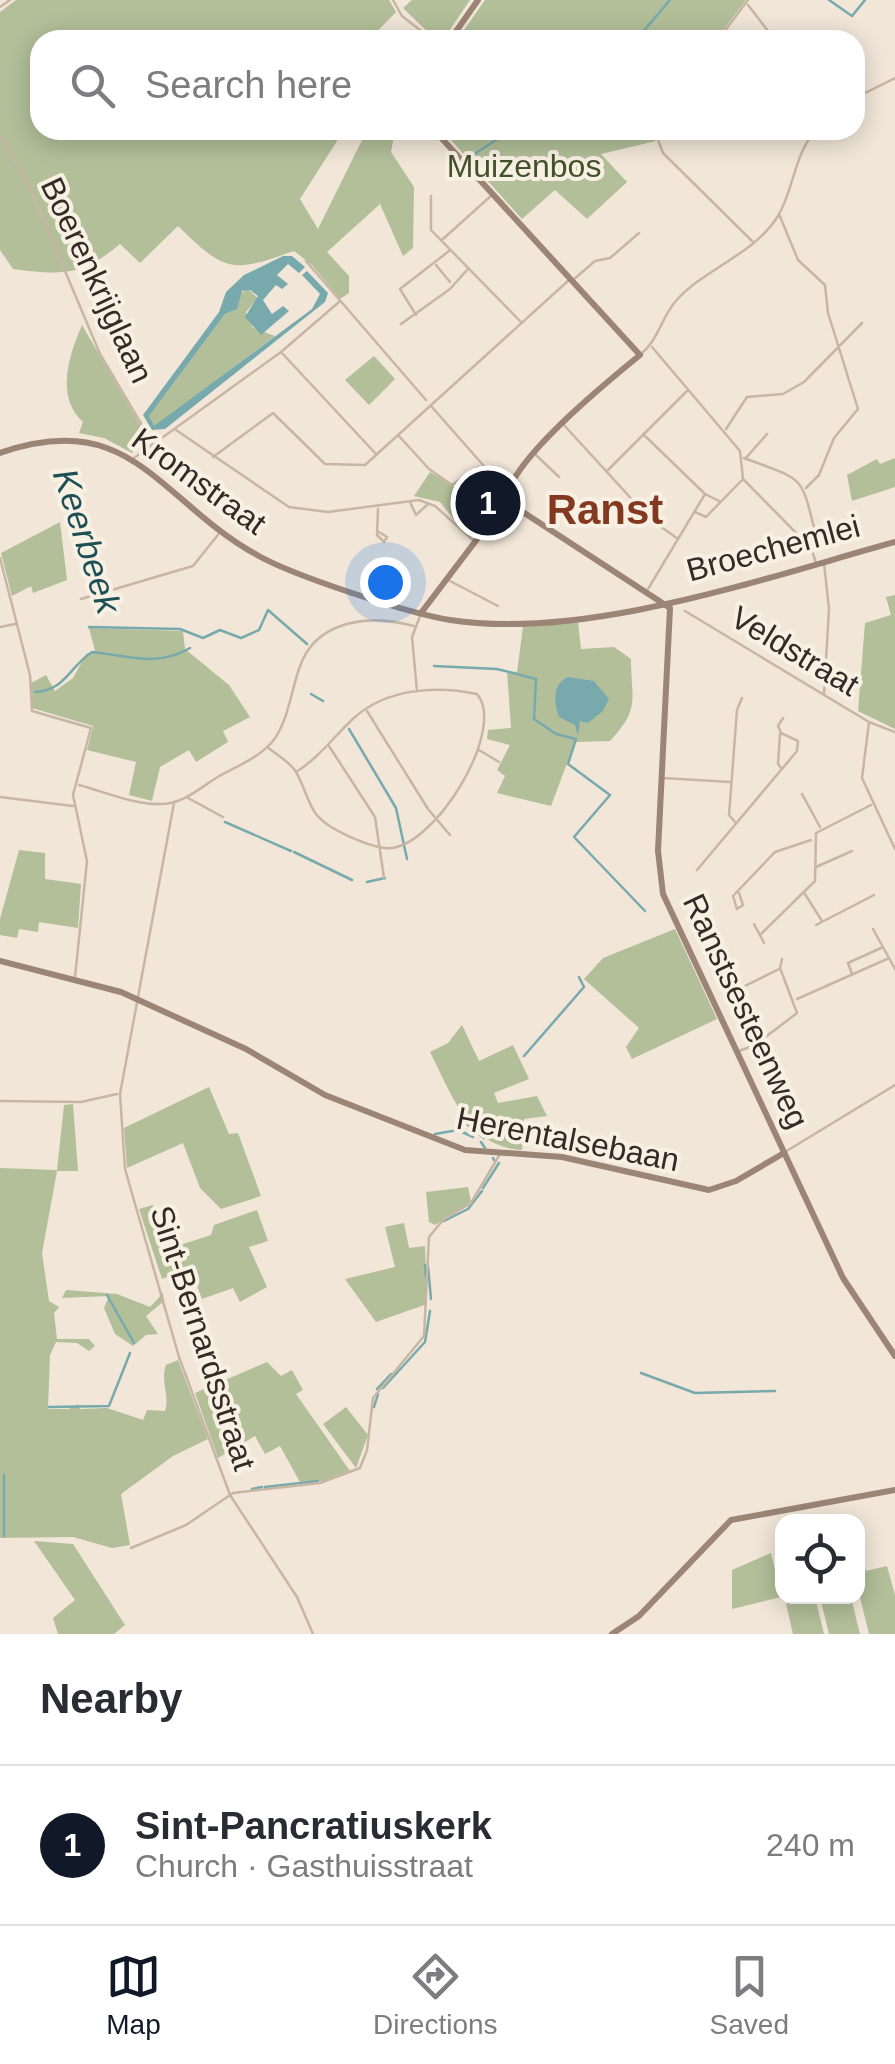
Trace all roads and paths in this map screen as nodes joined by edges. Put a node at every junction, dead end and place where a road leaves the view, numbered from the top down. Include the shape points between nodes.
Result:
1 (10, 0) edge
2 (392, 0) edge
3 (478, 0) edge
4 (748, 2) edge
5 (0, 7) edge
6 (420, 30) edge
7 (457, 30) edge
8 (726, 30) edge
9 (768, 30) edge
10 (895, 78) edge
11 (865, 93) edge
12 (0, 136) edge
13 (443, 140) edge
14 (658, 140) edge
15 (809, 140) edge
16 (493, 194) junction
17 (431, 196) dead end
18 (779, 214) junction
19 (639, 232) dead end
20 (442, 240) junction
21 (752, 242) junction
22 (449, 250) junction
23 (306, 262) dead end
24 (434, 264) junction
25 (468, 269) junction
26 (571, 280) junction
27 (451, 284) junction
28 (339, 302) junction
29 (416, 315) junction
30 (862, 322) dead end
31 (401, 324) dead end
32 (522, 324) junction
33 (839, 342) junction
34 (651, 346) junction
35 (281, 352) junction
36 (640, 355) junction
37 (688, 390) junction
38 (426, 400) dead end
39 (432, 406) junction
40 (562, 424) junction
41 (176, 430) junction
42 (724, 432) junction
43 (643, 434) junction
44 (767, 434) dead end
45 (399, 436) junction
46 (153, 444) junction
47 (0, 452) edge
48 (534, 453) junction
49 (377, 456) junction
50 (213, 457) junction
51 (744, 458) junction
52 (132, 460) junction
53 (480, 466) junction
54 (607, 472) junction
55 (558, 478) dead end
56 (743, 479) junction
57 (806, 488) junction
58 (506, 491) junction
59 (706, 494) junction
60 (410, 501) junction
61 (506, 501) junction
62 (429, 502) junction
63 (720, 502) junction
64 (378, 507) junction
65 (695, 512) junction
66 (222, 530) junction
67 (379, 532) dead end
68 (678, 539) junction
69 (475, 541) junction
70 (895, 542) edge
71 (811, 548) junction
72 (0, 558) edge
73 (820, 562) junction
74 (448, 580) junction
75 (651, 592) junction
76 (80, 599) dead end
77 (650, 605) junction
78 (498, 606) dead end
79 (669, 606) junction
80 (686, 611) dead end
81 (421, 614) junction
82 (17, 623) junction
83 (414, 626) junction
84 (0, 628) edge
85 (417, 690) junction
86 (824, 696) junction
87 (742, 698) dead end
88 (366, 710) junction
89 (783, 718) dead end
90 (869, 722) junction
91 (895, 732) edge
92 (781, 733) junction
93 (328, 744) junction
94 (267, 747) junction
95 (479, 750) junction
96 (498, 762) dead end
97 (784, 771) junction
98 (296, 772) junction
99 (662, 778) junction
100 (732, 782) junction
101 (78, 785) junction
102 (802, 794) dead end
103 (0, 796) edge
104 (187, 797) junction
105 (174, 803) junction
106 (872, 804) junction
107 (74, 806) junction
108 (223, 817) dead end
109 (436, 820) junction
110 (736, 823) junction
111 (821, 830) junction
112 (450, 835) dead end
113 (893, 838) edge
114 (812, 840) junction
115 (382, 847) junction
116 (895, 849) edge
117 (852, 851) dead end
118 (814, 867) junction
119 (697, 870) dead end
120 (384, 878) dead end
121 (739, 892) dead end
122 (804, 893) junction
123 (874, 895) dead end
124 (822, 921) junction
125 (754, 924) dead end
126 (816, 925) dead end
127 (872, 929) dead end
128 (760, 935) junction
129 (764, 944) dead end
130 (881, 948) junction
131 (782, 959) dead end
132 (887, 959) junction
133 (0, 961) edge
134 (780, 968) junction
135 (895, 969) edge
136 (853, 976) junction
137 (75, 979) junction
138 (738, 990) dead end
139 (140, 1000) junction
140 (796, 1000) junction
141 (737, 1054) junction
142 (895, 1085) edge
143 (120, 1094) junction
144 (0, 1101) edge
145 (784, 1152) junction
146 (501, 1153) junction
147 (895, 1356) edge
148 (895, 1490) edge
149 (230, 1495) junction
150 (130, 1548) dead end
151 (313, 1634) edge
152 (612, 1634) edge

1 - 5 street
2 - 6 street
3 - 7 street
4 - 8 street
4 - 9 street
10 - 11 street
12 - 46 street, Boerenkrijglaan via 28,183 100,354
13 - 16 street
14 - 21 street via 663,153
15 - 18 street
16 - 20 street
16 - 26 street
17 - 20 street via 430,226
18 - 21 street
18 - 33 street via 798,260 824,285
19 - 26 street
20 - 22 street
21 - 34 street via 676,301
22 - 24 street
22 - 25 street
23 - 28 street
24 - 27 street
24 - 29 street via 399,292
25 - 27 street
25 - 32 street
26 - 32 street
26 - 36 street
27 - 29 street
28 - 35 street
28 - 38 street
29 - 31 street
30 - 33 street
32 - 39 street
33 - 42 street via 804,382 784,394 747,397
33 - 57 street via 858,412 834,438
34 - 36 street
34 - 37 street
35 - 41 street
35 - 49 street
36 - 40 street
37 - 42 street
37 - 43 street
39 - 45 street
39 - 53 street
40 - 48 street
40 - 54 street
41 - 46 street
41 - 50 street
42 - 51 street
43 - 54 street
43 - 59 street
44 - 51 street
45 - 49 street
45 - 53 street via 452,485
46 - 52 street
47 - 52 street, Kromstraat via 72,438
48 - 55 street
48 - 58 street
49 - 50 street via 362,466 325,464 272,413
50 - 64 street via 302,511
51 - 56 street
51 - 57 street
52 - 66 street, Kromstraat
53 - 58 street
54 - 68 street
56 - 63 street
56 - 71 street
57 - 71 street via 817,539
58 - 61 street
59 - 63 street
59 - 65 street
60 - 62 street
60 - 62 street via 416,514
60 - 64 street
61 - 69 street
61 - 75 street
62 - 69 street
63 - 65 street via 706,517
64 - 67 street
65 - 68 street
66 - 76 street via 192,566
66 - 81 street, Kromstraat via 276,564
68 - 75 street
69 - 74 street
70 - 73 street, Broechemlei
71 - 73 street
72 - 82 street
73 - 79 street, Broechemlei
73 - 86 street via 829,610
74 - 78 street
74 - 81 street
75 - 77 street
75 - 79 street
77 - 79 street, Broechemlei
77 - 81 street, Kromstraat via 502,623
79 - 99 street, Ranstsesteenweg
80 - 86 street, Veldstraat
81 - 83 street
82 - 84 street
82 - 101 street via 32,710 91,728
83 - 85 street
83 - 94 street via 389,620 336,626 310,646 281,729
85 - 88 street via 386,696
85 - 95 street via 477,694 485,732
86 - 90 street, Veldstraat
87 - 100 street
88 - 93 street
88 - 109 street
89 - 92 street
90 - 91 street
90 - 106 street, Veldstraat via 862,778
92 - 97 street via 778,764
92 - 97 street via 800,746
93 - 98 street
93 - 115 street via 370,806
94 - 98 street
94 - 104 street
95 - 96 street
95 - 109 street
97 - 110 street
98 - 115 street via 319,818
99 - 100 street
99 - 141 street, Ranstsesteenweg via 663,894
100 - 110 street via 730,815
101 - 105 street
101 - 107 street
102 - 111 street
103 - 107 street
104 - 105 street
104 - 108 street
105 - 139 street, Sint-Bernardsstraat
106 - 111 street
106 - 113 street, Veldstraat
107 - 137 street via 87,861
109 - 112 street
109 - 115 street via 412,842
110 - 119 street
111 - 114 street
113 - 116 street, Veldstraat
114 - 118 street
114 - 121 street via 776,852
115 - 120 street
117 - 118 street
118 - 122 street via 814,881
122 - 124 street
122 - 128 street
123 - 124 street
124 - 126 street
125 - 128 street
127 - 130 street
128 - 129 street
130 - 132 street
130 - 136 street via 848,963
131 - 134 street
132 - 135 street
132 - 136 street
133 - 137 street, Herentalsebaan
134 - 138 street
134 - 140 street
136 - 140 street
137 - 139 street, Herentalsebaan
139 - 143 street, Sint-Bernardsstraat
139 - 146 street, Herentalsebaan via 246,1049 325,1096 456,1147
140 - 141 street via 796,1016
141 - 145 street, Ranstsesteenweg
142 - 145 street, Herentalsebaan
143 - 144 street via 81,1102
143 - 149 street, Sint-Bernardsstraat via 126,1175 179,1357
145 - 146 street, Herentalsebaan via 709,1190 562,1157
145 - 147 street, Ranstsesteenweg via 843,1278
146 - 149 street via 471,1204 429,1237 427,1318 418,1348 373,1398 360,1468 320,1483
148 - 152 street via 731,1520 639,1616
149 - 150 street via 186,1526
149 - 151 street, Sint-Bernardsstraat

